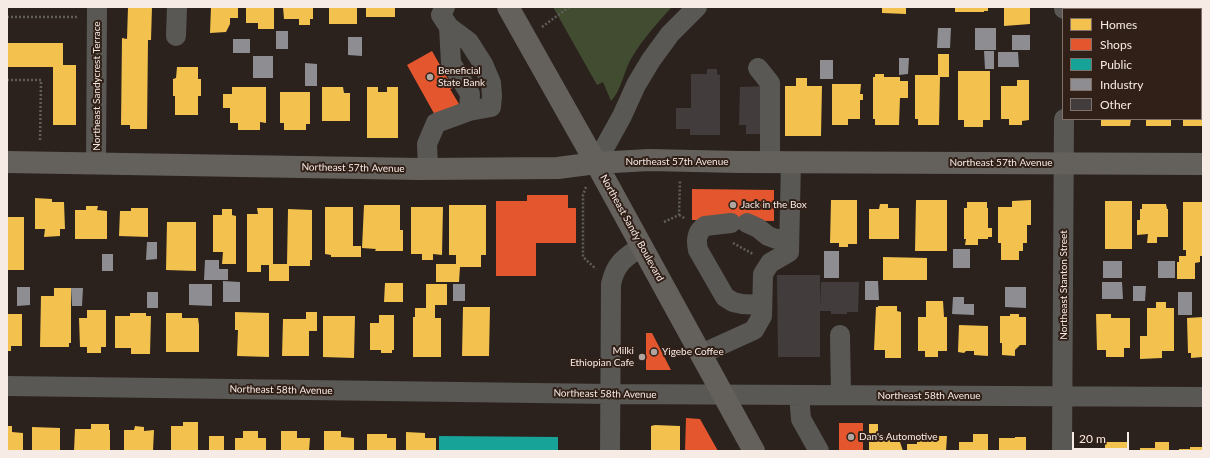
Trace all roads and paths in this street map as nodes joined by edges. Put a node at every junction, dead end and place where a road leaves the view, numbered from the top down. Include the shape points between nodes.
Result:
1 (177, 7) edge
2 (445, 7) edge
3 (508, 7) edge
4 (569, 7) edge
5 (697, 7) edge
6 (97, 12) edge
7 (7, 17) edge
8 (449, 28) junction
9 (176, 36) dead end
10 (526, 39) junction
11 (758, 68) dead end
12 (7, 80) edge
13 (469, 112) junction
14 (1064, 120) edge
15 (7, 162) edge
16 (39, 162) junction
17 (770, 162) junction
18 (791, 162) junction
19 (596, 163) junction
20 (1064, 163) junction
21 (96, 164) junction
22 (1203, 164) edge
23 (428, 169) junction
24 (680, 178) dead end
25 (664, 222) dead end
26 (790, 239) junction
27 (642, 246) junction
28 (611, 284) junction
29 (762, 305) junction
30 (840, 335) dead end
31 (701, 354) junction
32 (7, 386) edge
33 (610, 394) junction
34 (723, 394) junction
35 (799, 395) junction
36 (841, 395) junction
37 (1063, 396) junction
38 (1203, 397) edge
39 (610, 451) edge
40 (754, 451) edge
41 (819, 451) edge
42 (1062, 451) edge

1 - 9 street
2 - 8 street via 441,15
3 - 10 main road, Northeast Sandy Boulevard
4 - 10 path
5 - 19 street via 670,34 651,60
6 - 7 path
6 - 21 street, Northeast Sandycrest Terrace
8 - 13 street via 451,63 470,94
8 - 13 street via 469,42 492,84 490,107
10 - 19 main road, Northeast Sandy Boulevard
11 - 17 street via 770,83
12 - 16 path via 41,80
13 - 23 street via 436,124 427,144
14 - 20 street, Northeast Stanton Street
15 - 16 main road, Northeast 57th Avenue
16 - 21 main road, Northeast 57th Avenue
17 - 18 main road, Northeast 57th Avenue
17 - 19 main road, Northeast 57th Avenue via 649,160
18 - 20 main road, Northeast 57th Avenue
18 - 26 street
19 - 23 main road, Northeast 57th Avenue via 558,168
19 - 27 main road, Northeast Sandy Boulevard
19 - 28 path via 583,195 583,257
20 - 22 main road, Northeast 57th Avenue
20 - 37 street, Northeast Stanton Street
21 - 23 main road, Northeast 57th Avenue
24 - 25 path via 679,215
26 - 29 street via 790,252 770,263 763,274
26 - 29 street via 776,239 758,228 739,223 705,226 698,235 698,250 725,297 742,304
27 - 28 street via 620,262
27 - 31 main road, Northeast Sandy Boulevard
28 - 33 street
29 - 31 street via 762,316 754,330
30 - 36 street
31 - 34 main road, Northeast Sandy Boulevard
32 - 33 street, Northeast 58th Avenue
33 - 34 street, Northeast 58th Avenue
33 - 39 street
34 - 35 street, Northeast 58th Avenue
34 - 40 main road, Northeast Sandy Boulevard
35 - 36 street, Northeast 58th Avenue
35 - 41 street via 801,419
36 - 37 street, Northeast 58th Avenue
37 - 38 street, Northeast 58th Avenue
37 - 42 street, Northeast Stanton Street

